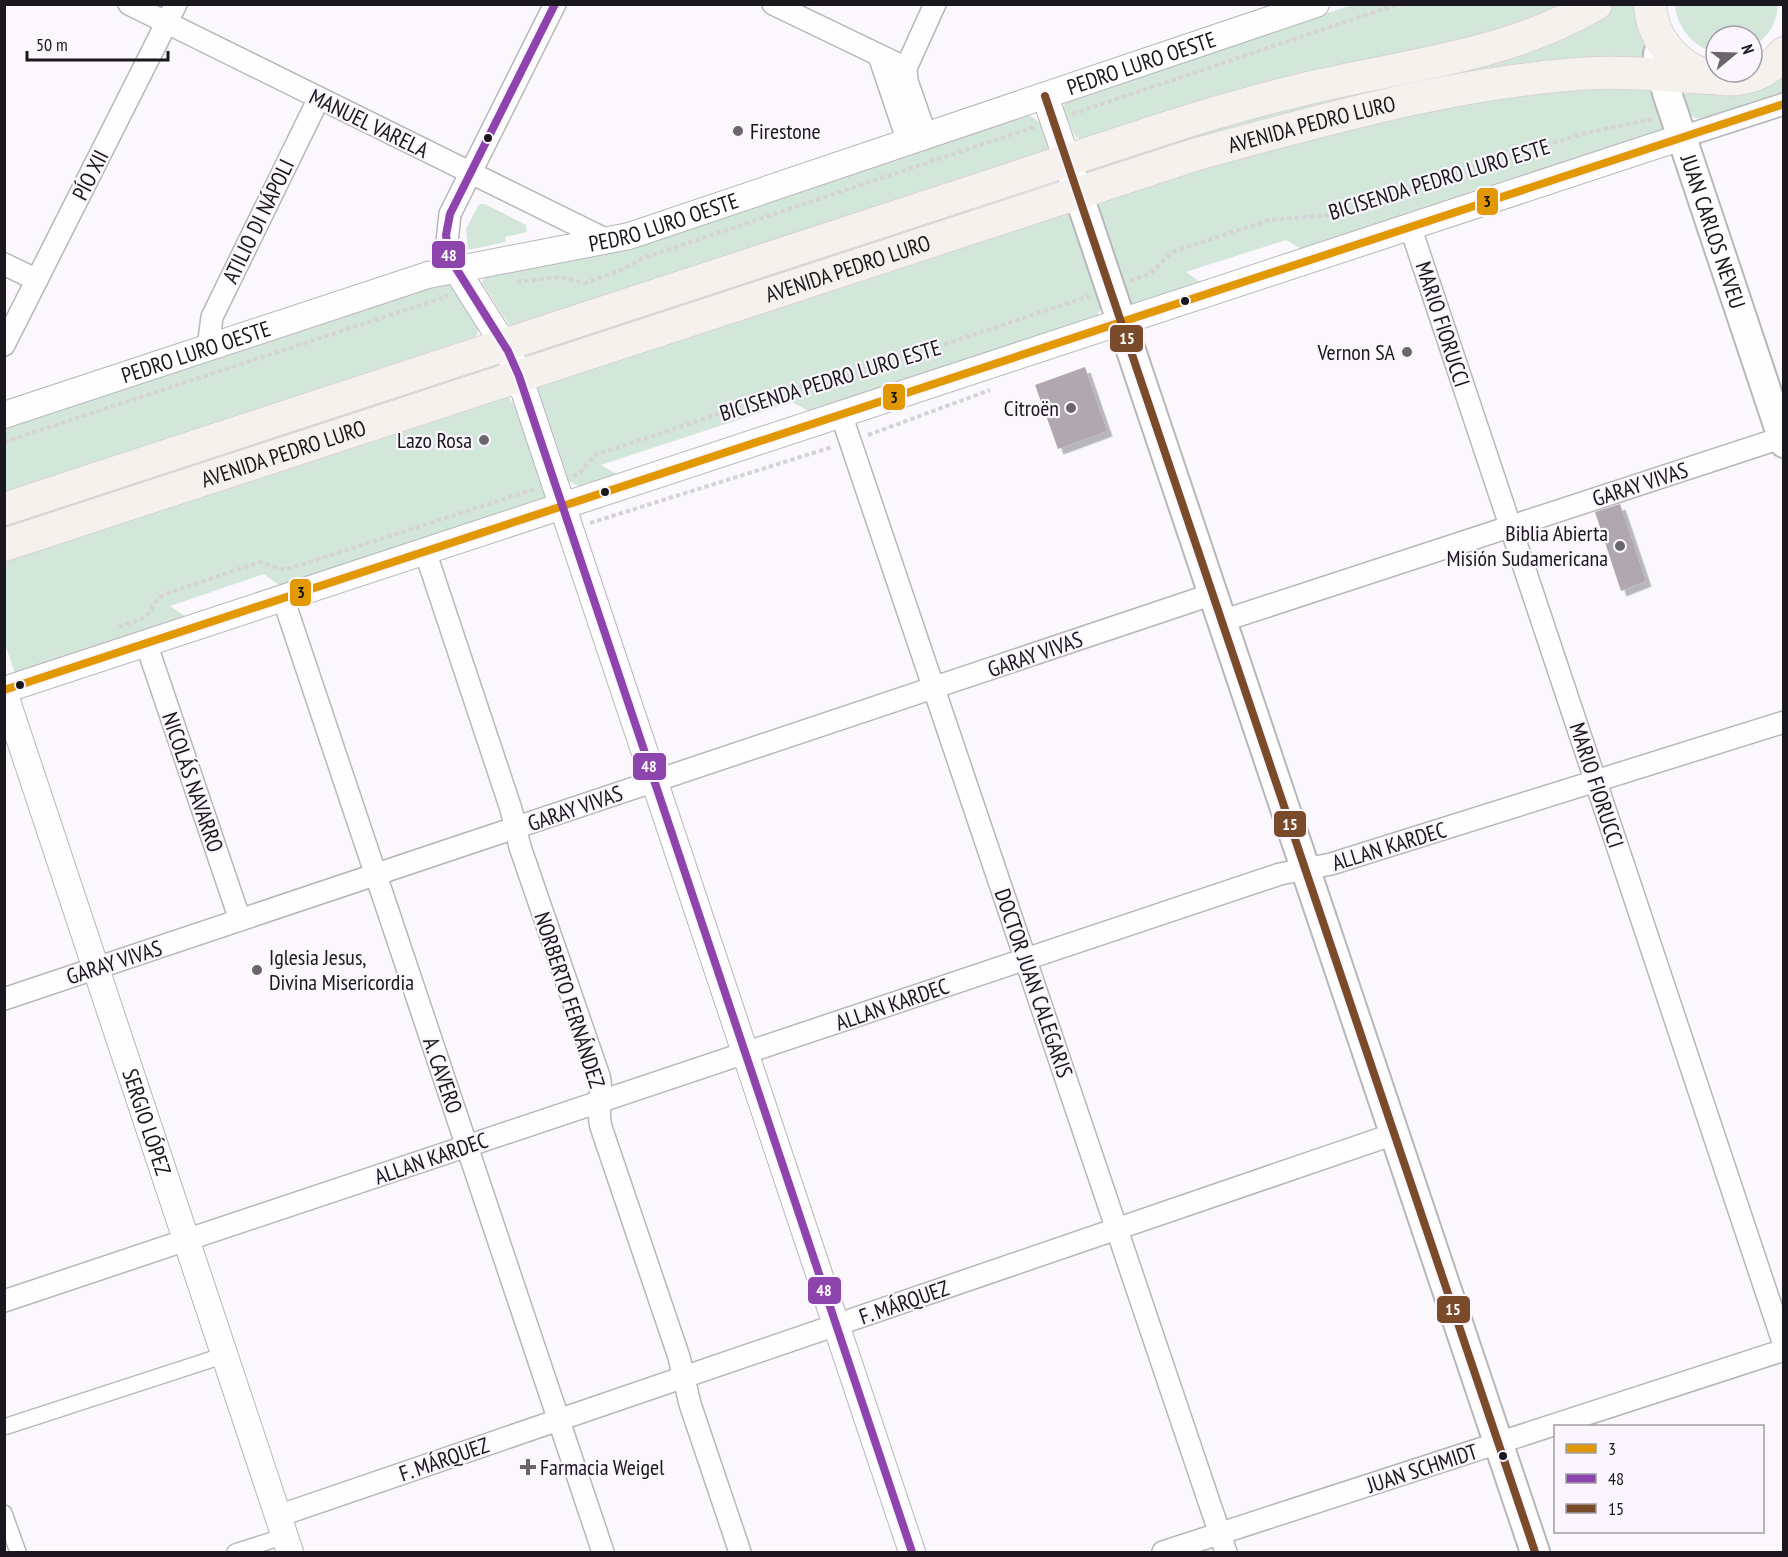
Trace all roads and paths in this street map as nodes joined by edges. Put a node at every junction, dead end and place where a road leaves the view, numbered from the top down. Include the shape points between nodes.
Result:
1 (129, 4) edge
2 (555, 4) edge
3 (773, 4) edge
4 (935, 4) edge
5 (1316, 4) edge
6 (1398, 4) edge
7 (1596, 4) edge
8 (1650, 12) edge
9 (172, 14) edge
10 (1782, 55) edge
11 (879, 56) junction
12 (906, 68) junction
13 (1764, 69) edge
14 (1662, 75) junction
15 (1704, 76) edge
16 (1704, 78) edge
17 (1045, 96) junction
18 (319, 98) junction
19 (1784, 104) edge
20 (1067, 116) dead end
21 (1663, 116) dead end
22 (1682, 137) junction
23 (917, 139) junction
24 (1067, 160) junction
25 (470, 173) junction
26 (1078, 194) junction
27 (1410, 226) junction
28 (609, 241) junction
29 (4, 264) edge
30 (37, 280) junction
31 (458, 281) junction
32 (1120, 285) dead end
33 (1090, 295) dead end
34 (1121, 321) junction
35 (503, 344) junction
36 (4, 345) edge
37 (208, 348) junction
38 (519, 376) junction
39 (841, 414) junction
40 (4, 416) edge
41 (1783, 439) edge
42 (4, 442) edge
43 (567, 478) dead end
44 (542, 487) dead end
45 (563, 508) junction
46 (4, 509) edge
47 (1510, 526) junction
48 (4, 545) edge
49 (425, 551) junction
50 (1213, 594) junction
51 (283, 598) junction
52 (1222, 621) junction
53 (108, 631) dead end
54 (146, 643) junction
55 (934, 688) junction
56 (4, 691) edge
57 (1784, 722) edge
58 (1595, 781) junction
59 (654, 782) junction
60 (515, 828) junction
61 (1305, 869) junction
62 (375, 875) junction
63 (240, 920) junction
64 (1026, 959) junction
65 (96, 968) junction
66 (4, 999) edge
67 (745, 1053) junction
68 (600, 1102) junction
69 (1394, 1134) junction
70 (467, 1146) junction
71 (1117, 1229) junction
72 (187, 1240) junction
73 (4, 1301) edge
74 (836, 1325) junction
75 (1784, 1344) edge
76 (1784, 1350) edge
77 (225, 1355) junction
78 (683, 1377) junction
79 (558, 1420) junction
80 (4, 1427) edge
81 (1498, 1443) junction
82 (4, 1513) edge
83 (284, 1535) edge
84 (1223, 1543) edge
85 (18, 1552) edge
86 (235, 1552) edge
87 (603, 1552) edge
88 (740, 1552) edge
89 (912, 1552) edge
90 (1163, 1552) edge
91 (1535, 1552) edge

1 - 9 street, MANUEL VARELA
2 - 25 street
3 - 11 street
4 - 12 street
5 - 17 street, PEDRO LURO OESTE
6 - 20 path
7 - 24 main road, AVENIDA PEDRO LURO via 1543,31 1500,46 1293,92
8 - 14 main road, JUAN CARLOS NEVEU
8 - 15 main road via 1660,42 1675,61
9 - 18 street, MANUEL VARELA
9 - 30 street, PÍO XII
10 - 13 main road, AVENIDA PEDRO LURO
11 - 12 street
11 - 23 street
12 - 23 street
14 - 16 main road, AVENIDA PEDRO LURO
14 - 22 main road, JUAN CARLOS NEVEU
14 - 26 main road, AVENIDA PEDRO LURO via 1593,73 1474,88 1312,122 1197,154
17 - 23 street, PEDRO LURO OESTE
17 - 24 street
18 - 25 street, MANUEL VARELA
18 - 37 street, ATILIO DI NÁPOLI via 212,317
19 - 22 street
21 - 32 path, BICISENDA PEDRO LURO ESTE via 1581,134 1337,213 1269,220 1172,252 1147,275
22 - 27 street
22 - 41 main road, JUAN CARLOS NEVEU
23 - 28 street, PEDRO LURO OESTE
24 - 26 main road
24 - 35 main road, AVENIDA PEDRO LURO
25 - 28 street, MANUEL VARELA
25 - 31 street via 447,228 447,250
26 - 34 main road
26 - 38 main road, AVENIDA PEDRO LURO
27 - 34 street
27 - 47 street, MARIO FIORUCCI
28 - 31 street, PEDRO LURO OESTE
29 - 30 street
30 - 36 street, PÍO XII
31 - 35 street
31 - 37 street, PEDRO LURO OESTE via 419,277
31 - 42 path
33 - 43 path, BICISENDA PEDRO LURO ESTE via 850,376 800,387 598,454 590,458 580,473
34 - 39 street
34 - 50 main road
35 - 38 street
35 - 46 main road, AVENIDA PEDRO LURO
37 - 40 street, PEDRO LURO OESTE
38 - 45 street
38 - 48 main road, AVENIDA PEDRO LURO
39 - 45 street
39 - 55 street, DOCTOR JUAN CALEGARIS
41 - 47 street, GARAY VIVAS
44 - 53 path via 288,569 257,563 165,594 146,616
45 - 49 street
45 - 59 street
47 - 52 street, GARAY VIVAS
47 - 58 street, MARIO FIORUCCI
49 - 51 street
49 - 60 street, NORBERTO FERNÁNDEZ
50 - 52 main road
50 - 55 street, GARAY VIVAS
51 - 54 street
51 - 62 street, A. CAVERO
52 - 61 main road
54 - 56 street
54 - 63 street, NICOLÁS NAVARRO
55 - 59 street, GARAY VIVAS
55 - 64 street, DOCTOR JUAN CALEGARIS
56 - 65 street, SERGIO LÓPEZ
57 - 58 street, ALLAN KARDEC
58 - 61 street, ALLAN KARDEC
58 - 75 street, MARIO FIORUCCI
59 - 60 street, GARAY VIVAS
59 - 67 street
60 - 62 street, GARAY VIVAS
60 - 68 street, NORBERTO FERNÁNDEZ via 599,1076
61 - 64 street, ALLAN KARDEC
61 - 69 main road
62 - 63 street, GARAY VIVAS
62 - 70 street, A. CAVERO
63 - 65 street, GARAY VIVAS
64 - 67 street, ALLAN KARDEC
64 - 71 street, DOCTOR JUAN CALEGARIS
65 - 66 street, GARAY VIVAS
65 - 72 street, SERGIO LÓPEZ
67 - 68 street, ALLAN KARDEC
67 - 74 street
68 - 70 street, ALLAN KARDEC
68 - 78 street, NORBERTO FERNÁNDEZ via 598,1114
69 - 71 street, F. MÁRQUEZ
69 - 81 main road
70 - 72 street, ALLAN KARDEC
70 - 79 street, A. CAVERO
71 - 74 street, F. MÁRQUEZ
71 - 84 street, DOCTOR JUAN CALEGARIS
72 - 73 street, ALLAN KARDEC
72 - 77 street, SERGIO LÓPEZ
74 - 78 street, F. MÁRQUEZ
74 - 89 street
76 - 81 street, JUAN SCHMIDT
77 - 80 street
77 - 83 street, SERGIO LÓPEZ
78 - 79 street, F. MÁRQUEZ
78 - 88 street, NORBERTO FERNÁNDEZ
79 - 83 street, F. MÁRQUEZ
79 - 87 street, A. CAVERO
81 - 84 street, JUAN SCHMIDT
81 - 91 main road
82 - 85 street
83 - 86 street
84 - 90 street, JUAN SCHMIDT

